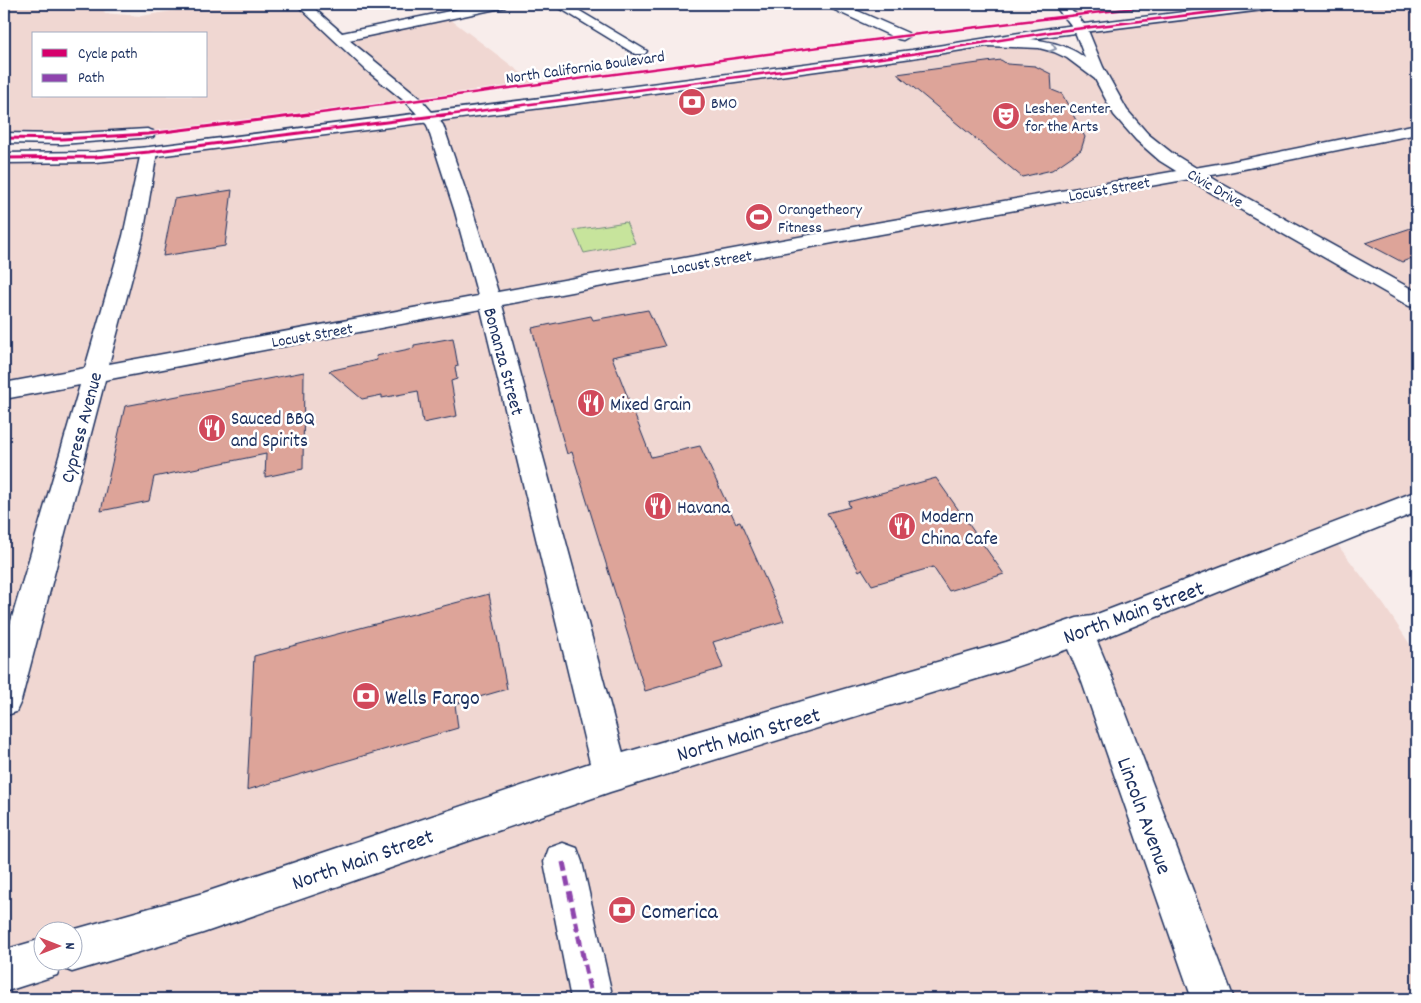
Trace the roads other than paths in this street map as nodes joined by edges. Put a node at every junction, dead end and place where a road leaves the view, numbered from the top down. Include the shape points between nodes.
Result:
1 (302, 4) edge
2 (501, 4) edge
3 (559, 4) edge
4 (832, 4) edge
5 (1060, 4) edge
6 (1168, 4) edge
7 (1279, 4) edge
8 (1070, 16) junction
9 (1080, 28) junction
10 (902, 36) junction
11 (338, 38) junction
12 (988, 42) junction
13 (640, 51) dead end
14 (1103, 79) junction
15 (415, 102) junction
16 (429, 116) junction
17 (1417, 129) edge
18 (4, 138) edge
19 (149, 152) junction
20 (4, 158) edge
21 (1191, 173) junction
22 (1417, 301) edge
23 (490, 302) junction
24 (94, 373) junction
25 (4, 391) edge
26 (1417, 501) edge
27 (1077, 632) junction
28 (4, 701) edge
29 (610, 774) junction
30 (563, 862) dead end
31 (82, 948) edge
32 (32, 963) edge
33 (4, 971) edge
34 (592, 999) edge
35 (1213, 999) edge

1 - 11 street, Bonanza Street
2 - 11 street
3 - 13 street
4 - 10 street
5 - 8 street, Civic Drive
6 - 8 street, North California Boulevard
7 - 9 street, North California Boulevard
8 - 9 street, Civic Drive
8 - 10 street, North California Boulevard
9 - 12 street, North California Boulevard
9 - 14 street, Civic Drive
10 - 15 street, North California Boulevard
11 - 15 street, Bonanza Street
12 -> 14 street via 1059,49
12 - 16 street, North California Boulevard
14 - 21 street, Civic Drive via 1120,112 1142,137
15 - 16 street, Bonanza Street
15 - 18 street, North California Boulevard via 148,134 62,139
16 - 19 street, North California Boulevard
16 - 23 street, Bonanza Street via 435,125 464,212
17 - 21 street, Locust Street
19 - 20 street, North California Boulevard via 95,157
19 - 24 street, Cypress Avenue via 136,225
21 - 22 street, Civic Drive
21 - 23 street, Locust Street
23 - 24 street, Locust Street
23 - 29 street, Bonanza Street
24 - 25 street, Locust Street
24 - 28 street, Cypress Avenue
26 - 27 street, North Main Street via 1094,629
27 - 29 street, North Main Street
27 - 35 street, Lincoln Avenue
29 - 31 street, North Main Street via 203,913
30 - 34 street
32 - 33 street

